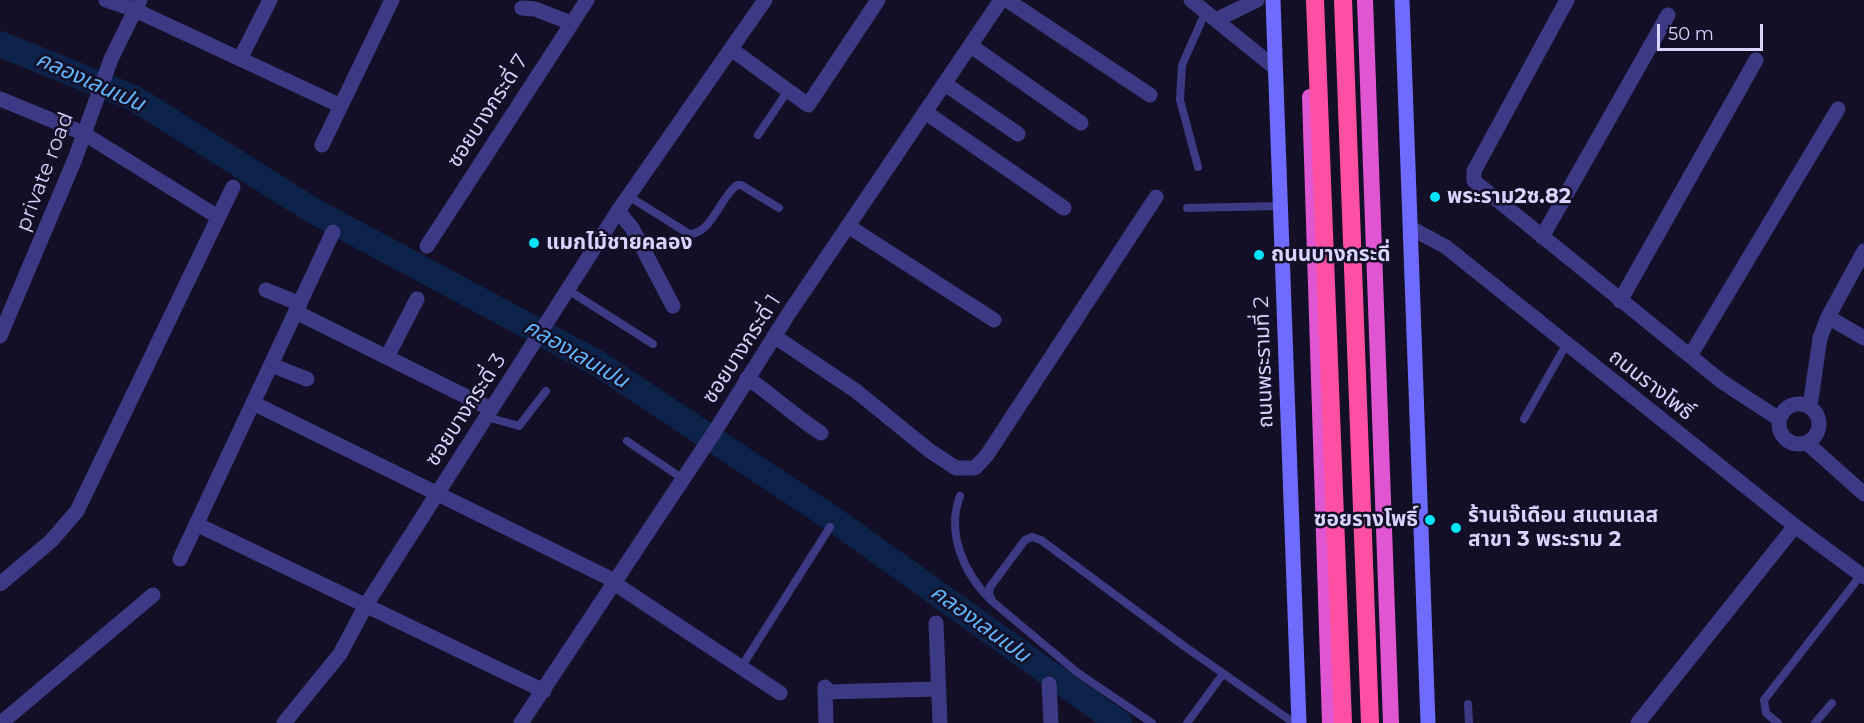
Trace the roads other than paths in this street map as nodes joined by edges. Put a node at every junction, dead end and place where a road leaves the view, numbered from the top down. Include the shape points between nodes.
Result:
1 (106, 0) edge
2 (270, 0) edge
3 (392, 0) edge
4 (587, 0) edge
5 (765, 0) edge
6 (878, 0) edge
7 (1001, 0) edge
8 (1007, 0) edge
9 (1191, 0) edge
10 (1257, 0) edge
11 (1273, 0) edge
12 (1307, 0) edge
13 (1315, 0) edge
14 (1343, 0) edge
15 (1365, 0) edge
16 (1402, 0) edge
17 (1567, 0) edge
18 (137, 5) edge
19 (522, 8) dead end
20 (1668, 15) dead end
21 (1211, 16) junction
22 (571, 23) junction
23 (970, 46) junction
24 (731, 49) junction
25 (240, 59) junction
26 (1756, 60) dead end
27 (1274, 67) junction
28 (945, 84) junction
29 (788, 92) junction
30 (1150, 95) dead end
31 (0, 99) edge
32 (339, 105) junction
33 (808, 105) junction
34 (1838, 109) dead end
35 (925, 112) junction
36 (799, 118) dead end
37 (1081, 123) dead end
38 (83, 133) junction
39 (1018, 134) dead end
40 (758, 135) dead end
41 (322, 145) dead end
42 (1198, 167) dead end
43 (234, 187) dead end
44 (630, 197) junction
45 (1156, 197) dead end
46 (1281, 206) junction
47 (779, 207) dead end
48 (1064, 208) dead end
49 (1187, 208) dead end
50 (618, 212) junction
51 (218, 218) junction
52 (848, 226) junction
53 (1412, 228) junction
54 (333, 232) dead end
55 (1542, 237) junction
56 (427, 246) dead end
57 (1864, 250) edge
58 (266, 290) dead end
59 (568, 290) junction
60 (417, 299) dead end
61 (1620, 301) junction
62 (673, 306) dead end
63 (298, 308) junction
64 (1828, 317) junction
65 (994, 320) dead end
66 (0, 336) edge
67 (774, 336) junction
68 (1864, 338) edge
69 (653, 344) dead end
70 (1566, 345) junction
71 (1690, 356) junction
72 (387, 357) junction
73 (271, 365) junction
74 (747, 378) junction
75 (307, 379) dead end
76 (546, 391) dead end
77 (253, 403) junction
78 (1810, 406) junction
79 (489, 413) junction
80 (1524, 418) dead end
81 (1779, 419) junction
82 (821, 433) dead end
83 (627, 441) dead end
84 (1807, 443) junction
85 (683, 478) junction
86 (438, 493) junction
87 (1864, 494) edge
88 (960, 496) dead end
89 (196, 524) junction
90 (1794, 526) junction
91 (830, 527) dead end
92 (180, 559) dead end
93 (1862, 576) edge
94 (615, 582) junction
95 (0, 584) edge
96 (153, 595) dead end
97 (993, 602) junction
98 (366, 605) junction
99 (936, 623) dead end
100 (742, 666) junction
101 (1223, 674) junction
102 (1049, 684) dead end
103 (938, 689) junction
104 (544, 691) junction
105 (780, 693) dead end
106 (1832, 703) dead end
107 (1468, 705) dead end
108 (286, 722) edge
109 (1, 723) edge
110 (521, 723) edge
111 (826, 723) edge
112 (940, 723) edge
113 (1051, 723) edge
114 (1152, 723) edge
115 (1187, 723) edge
116 (1294, 723) edge
117 (1299, 723) edge
118 (1330, 723) edge
119 (1343, 723) edge
120 (1370, 723) edge
121 (1391, 723) edge
122 (1428, 723) edge
123 (1468, 723) edge
124 (1638, 723) edge
125 (1778, 723) edge
126 (1815, 723) edge

1 - 18 street
2 - 25 street
3 - 32 street
4 - 22 street, ซอยบางกระดี่ 7
5 - 24 street, ซอยบางกระดี่ 3
6 - 33 street
7 - 23 street, ซอยบางกระดี่ 1
8 - 30 street
9 - 21 street
10 - 21 street
11 - 27 main road, ถนนพระรามที่ 2
12 - 118 highway
13 - 119 highway
14 - 120 highway
15 - 121 highway
16 - 53 main road
17 - 55 street via 1474,171 1474,181
18 - 25 street
18 - 38 street, private road
19 - 22 street
20 - 55 street
21 - 27 street
21 - 42 lane via 1182,65 1180,100
22 - 56 street, ซอยบางกระดี่ 7
23 - 28 street, ซอยบางกระดี่ 1
23 - 37 street
24 - 29 street
24 - 44 street, ซอยบางกระดี่ 3
25 - 32 street
26 - 61 street
27 - 46 main road, ถนนพระรามที่ 2
28 - 35 street, ซอยบางกระดี่ 1
28 - 39 street
29 - 33 street
29 - 40 lane
31 - 38 street
32 - 41 street
33 - 36 street
34 - 71 street
35 - 48 street
35 - 52 street, ซอยบางกระดี่ 1
38 - 51 street
38 - 66 street, private road
43 - 51 street
44 - 47 lane via 689,234 704,228 737,185
44 - 50 street, ซอยบางกระดี่ 3
45 - 67 street via 975,468 956,468 930,451 856,391
46 - 49 lane
46 - 117 main road, ถนนพระรามที่ 2
50 - 59 street, ซอยบางกระดี่ 3
50 - 62 street via 632,228
51 - 95 street via 77,511 51,541
52 - 65 street
52 - 67 street, ซอยบางกระดี่ 1
53 - 70 street, ถนนรางโพธิ์ via 1446,247
53 - 122 main road
54 - 63 street
55 - 61 street
57 - 64 street
58 - 63 street
59 - 69 lane
59 - 79 street, ซอยบางกระดี่ 3
60 - 72 street
61 - 71 street
63 - 72 street
63 - 73 street
64 - 68 street
64 - 78 street via 1820,338
67 - 74 street, ซอยบางกระดี่ 1
70 - 80 lane
70 - 90 street, ถนนรางโพธิ์
71 - 81 street
72 - 79 street
73 - 75 street
73 - 77 street
74 - 82 street via 773,395 790,414
74 - 85 street, ซอยบางกระดี่ 1
76 - 79 lane via 519,426
77 - 86 street
77 - 89 street
78 - 81 street via 1791,405
78 - 84 street via 1818,416 1819,429
79 - 86 street, ซอยบางกระดี่ 3
81 - 84 street via 1780,432 1788,442
83 - 85 lane
84 - 87 street
85 - 94 street, ซอยบางกระดี่ 1
86 - 94 street
86 - 98 street, ซอยบางกระดี่ 3
88 - 97 lane via 954,518 957,543 974,581
89 - 92 street
89 - 98 street
90 - 93 street, ถนนรางโพธิ์
90 - 124 street
91 - 100 lane
93 - 125 lane via 1764,700 1766,713
94 - 100 street
94 - 104 street, ซอยบางกระดี่ 1
96 - 109 street
97 - 101 lane via 990,587 1032,537
97 - 114 lane via 1078,673
98 - 104 street
98 - 108 street, ซอยบางกระดี่ 3 via 340,654
99 - 103 street
100 - 105 street
101 - 115 lane
101 - 116 lane
102 - 113 street
103 - 111 street via 825,690
103 - 112 street
104 - 110 street, ซอยบางกระดี่ 1
106 - 126 lane
107 - 123 lane

